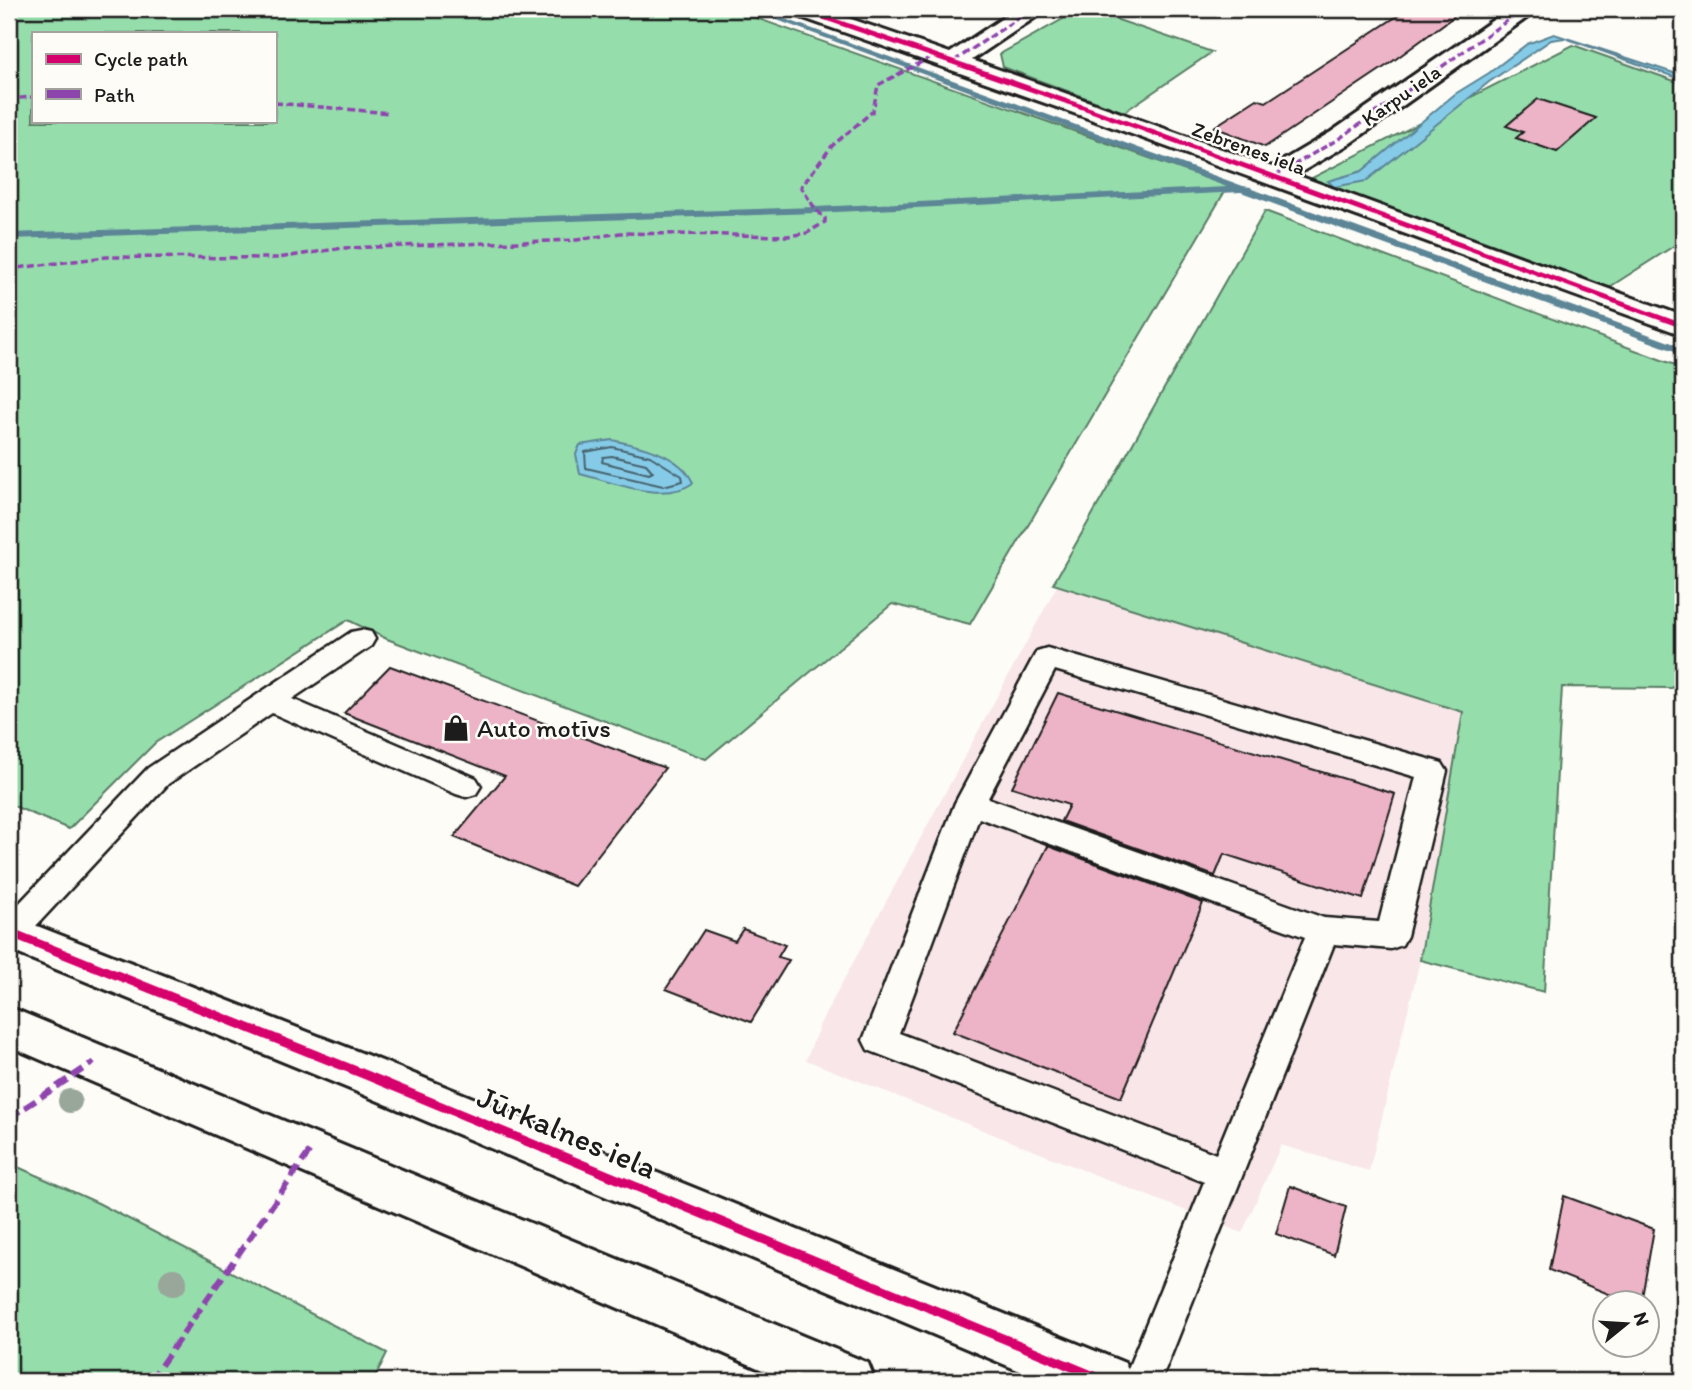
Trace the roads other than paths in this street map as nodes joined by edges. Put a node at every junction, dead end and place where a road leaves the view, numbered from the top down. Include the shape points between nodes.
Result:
1 (800, 9) edge
2 (1032, 9) edge
3 (1524, 9) edge
4 (954, 61) junction
5 (1275, 176) junction
6 (1683, 326) edge
7 (361, 639) dead end
8 (271, 701) junction
9 (466, 786) dead end
10 (970, 803) junction
11 (1323, 931) junction
12 (9, 932) edge
13 (9, 1026) edge
14 (1225, 1174) junction
15 (849, 1381) edge
16 (1105, 1381) edge
17 (1142, 1381) edge

1 - 4 street, Zebrenes iela
2 - 4 street
3 - 5 street, Karpu iela via 1340,138
4 - 5 street, Zebrenes iela
5 - 6 street, Zebrenes iela
7 - 8 lane
8 - 9 lane
8 - 12 lane via 158,776
10 - 11 lane
10 - 11 lane via 1047,658 1432,771 1391,936
10 - 14 lane via 880,1040
11 - 14 lane
12 - 16 street, Jūrkalnes iela
13 - 15 street
14 - 17 lane

